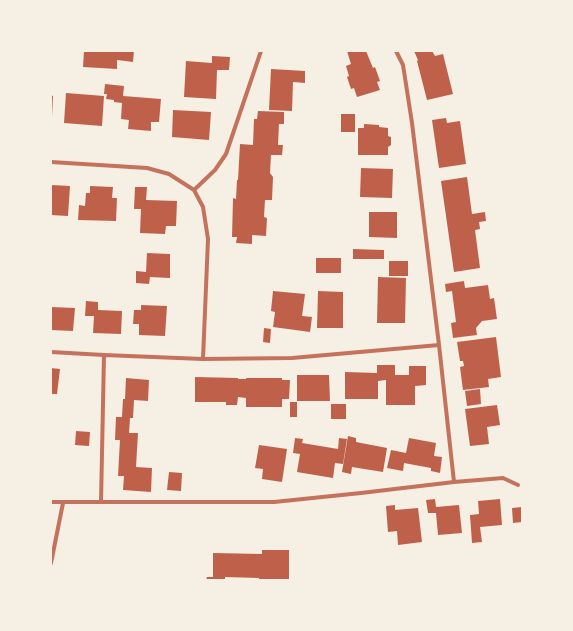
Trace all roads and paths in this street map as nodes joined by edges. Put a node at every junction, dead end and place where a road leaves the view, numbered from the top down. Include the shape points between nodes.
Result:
1 (261, 51) edge
2 (396, 51) edge
3 (51, 162) edge
4 (194, 190) junction
5 (439, 345) junction
6 (51, 352) edge
7 (104, 355) junction
8 (203, 359) junction
9 (454, 482) junction
10 (518, 486) dead end
11 (51, 502) edge
12 (101, 502) junction
13 (63, 503) junction
14 (51, 562) edge

1 - 4 street via 226,154 215,170
2 - 5 street via 403,65 412,123
3 - 4 street via 147,168 169,174
4 - 8 street via 202,207 208,239
5 - 8 street via 292,358
5 - 9 street
6 - 7 street
7 - 8 street
7 - 12 street
9 - 10 street via 503,478
9 - 12 street via 274,502
11 - 13 street
12 - 13 street
13 - 14 street

